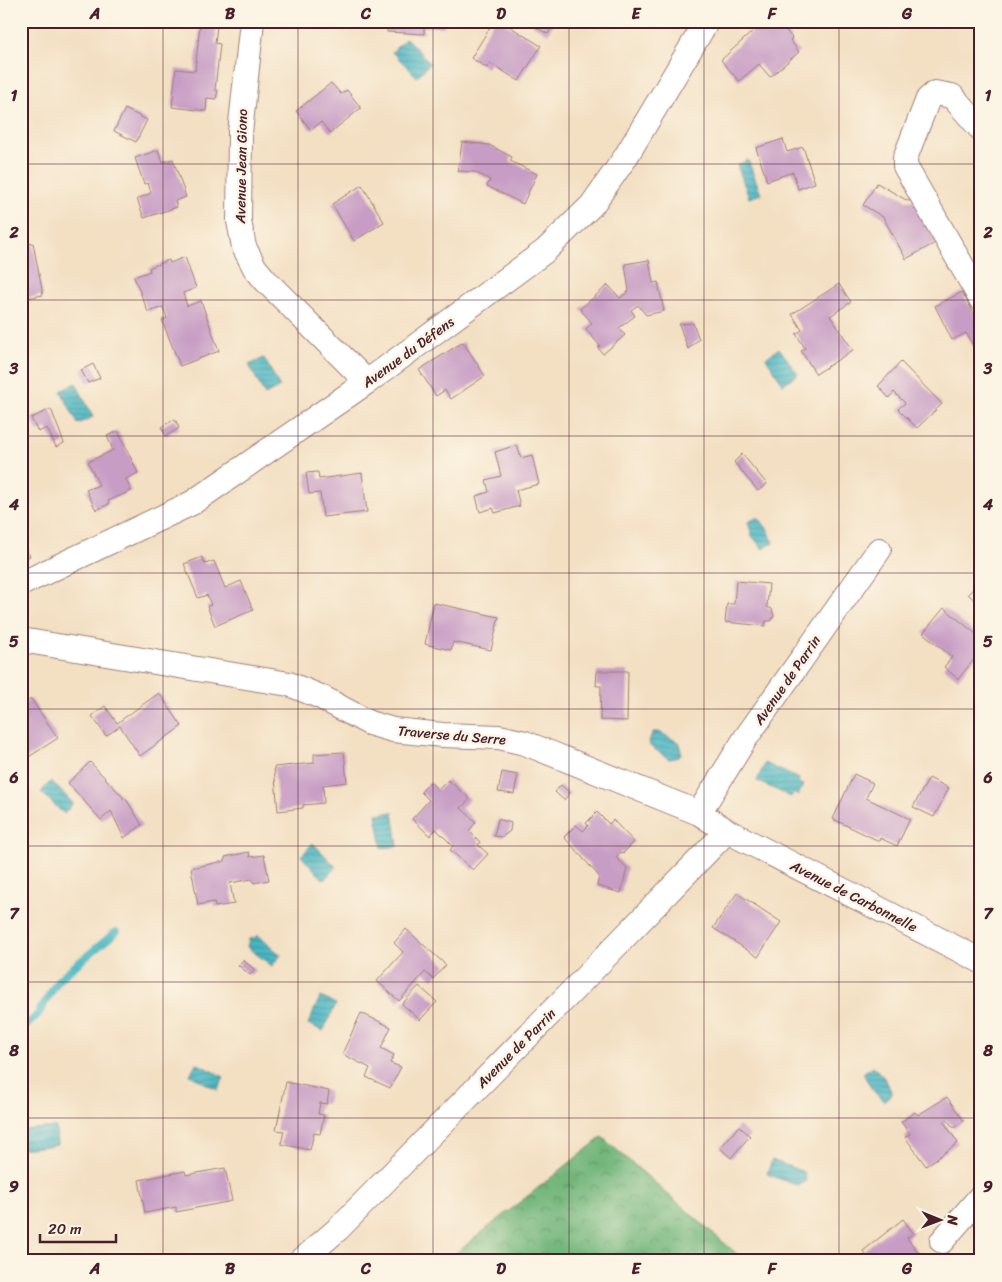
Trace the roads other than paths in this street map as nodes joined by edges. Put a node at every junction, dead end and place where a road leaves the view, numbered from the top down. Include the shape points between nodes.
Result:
1 (252, 21) edge
2 (707, 21) edge
3 (981, 129) edge
4 (981, 300) edge
5 (367, 382) junction
6 (879, 550) dead end
7 (21, 584) edge
8 (21, 640) edge
9 (699, 813) junction
10 (727, 831) junction
11 (981, 961) edge
12 (981, 1196) edge
13 (942, 1241) dead end
14 (301, 1261) edge

1 - 5 street, Avenue Jean Giono via 240,133 239,221 244,248 266,281
2 - 5 street, Avenue du Défens via 625,158 578,220 545,251
3 - 4 street via 952,96 935,93 928,99 905,158 908,173
5 - 7 street, Avenue du Défens via 192,503
6 - 9 street, Avenue de Parrin via 745,739
8 - 9 street, Traverse du Serre via 289,684 393,730 499,737 526,743
9 - 10 street, Traverse du Serre
10 - 11 street, Avenue de Carbonnelle
10 - 14 street, Avenue de Parrin via 344,1222
12 - 13 street

